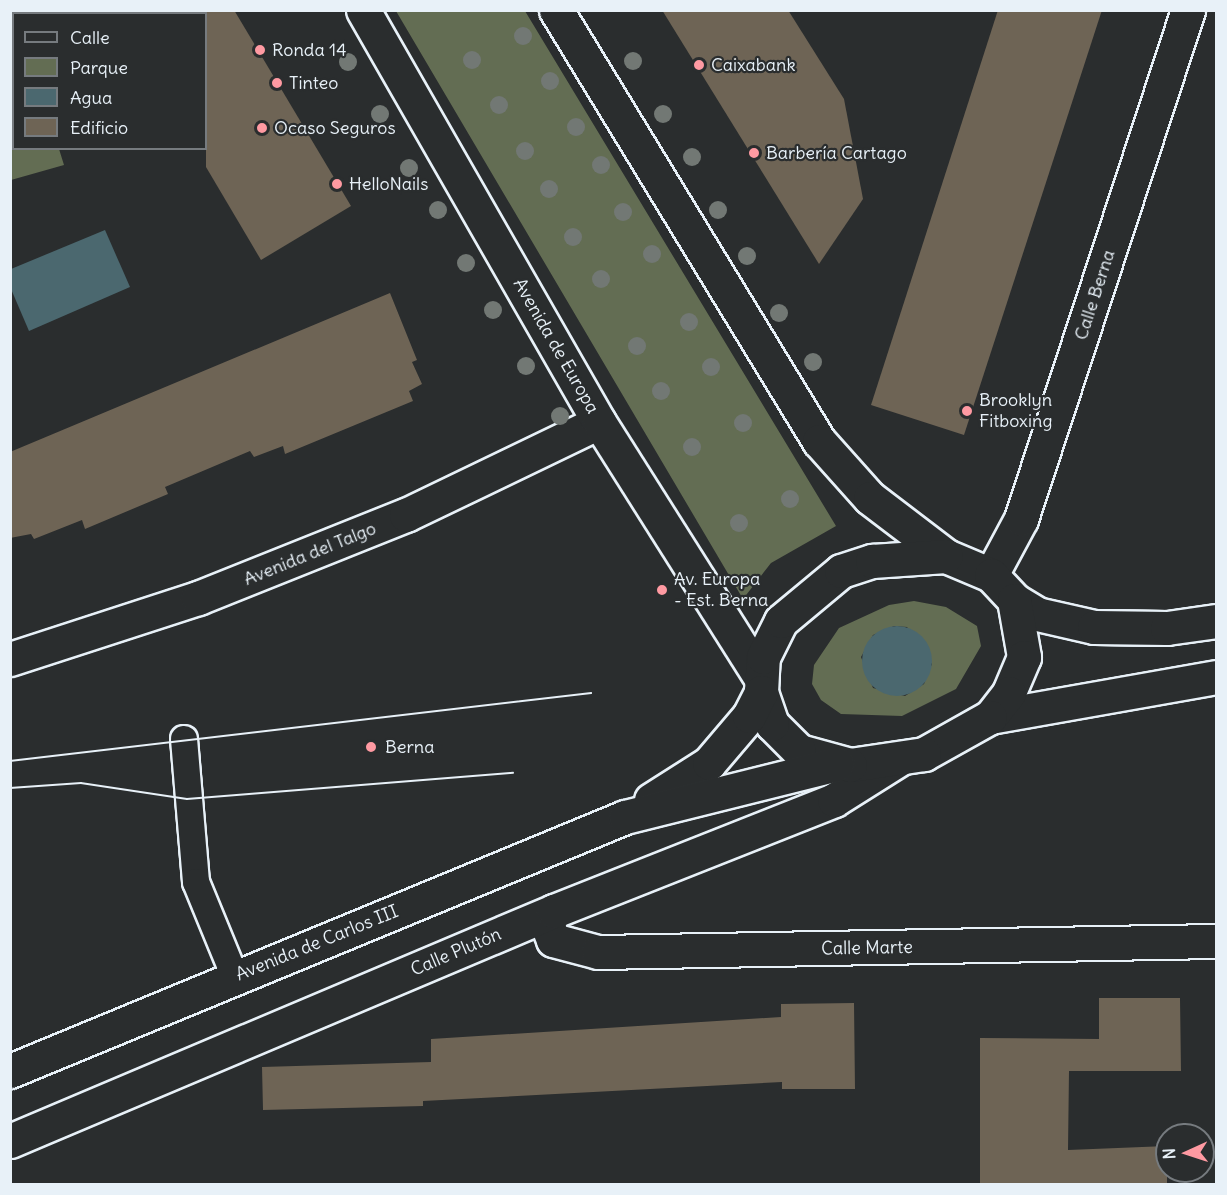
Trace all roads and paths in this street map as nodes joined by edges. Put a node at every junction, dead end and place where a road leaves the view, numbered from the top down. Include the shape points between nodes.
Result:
1 (363, 10) edge
2 (556, 10) edge
3 (1188, 10) edge
4 (599, 422) junction
5 (946, 556) junction
6 (991, 575) junction
7 (1014, 600) junction
8 (1216, 621) edge
9 (10, 659) edge
10 (1216, 677) edge
11 (760, 684) junction
12 (990, 717) junction
13 (184, 739) dead end
14 (899, 759) junction
15 (837, 764) junction
16 (625, 817) junction
17 (554, 910) junction
18 (1216, 941) edge
19 (235, 977) junction
20 (10, 1071) edge
21 (10, 1141) edge

1 - 4 street, Avenida de Europa
2 - 5 street via 819,441 870,498
3 - 6 street, Calle Berna via 1021,519
4 - 9 street, Avenida del Talgo via 528,460 297,559 198,598
4 - 11 street, Avenida de Europa
5 - 6 street
5 - 11 street, Avenida de Carlos III via 872,561 820,584 781,621
6 - 7 street
7 - 8 street via 1037,614 1094,627 1167,628
7 - 12 street via 1024,657 1009,693
10 - 12 street
11 - 15 street, Avenida de Europa via 772,724 784,739 815,759
11 - 16 street, Avenida de Carlos III via 738,731 709,763
12 - 14 street via 924,754
13 - 19 lane via 196,882
14 - 15 street
14 - 17 street, Calle Plutón via 834,800
15 - 16 street, Avenida de Carlos III
16 - 19 street, Avenida de Carlos III
17 - 18 street, Calle Marte via 547,924 553,940 598,952
17 - 21 street, Calle Plutón
19 - 20 street, Avenida de Carlos III

